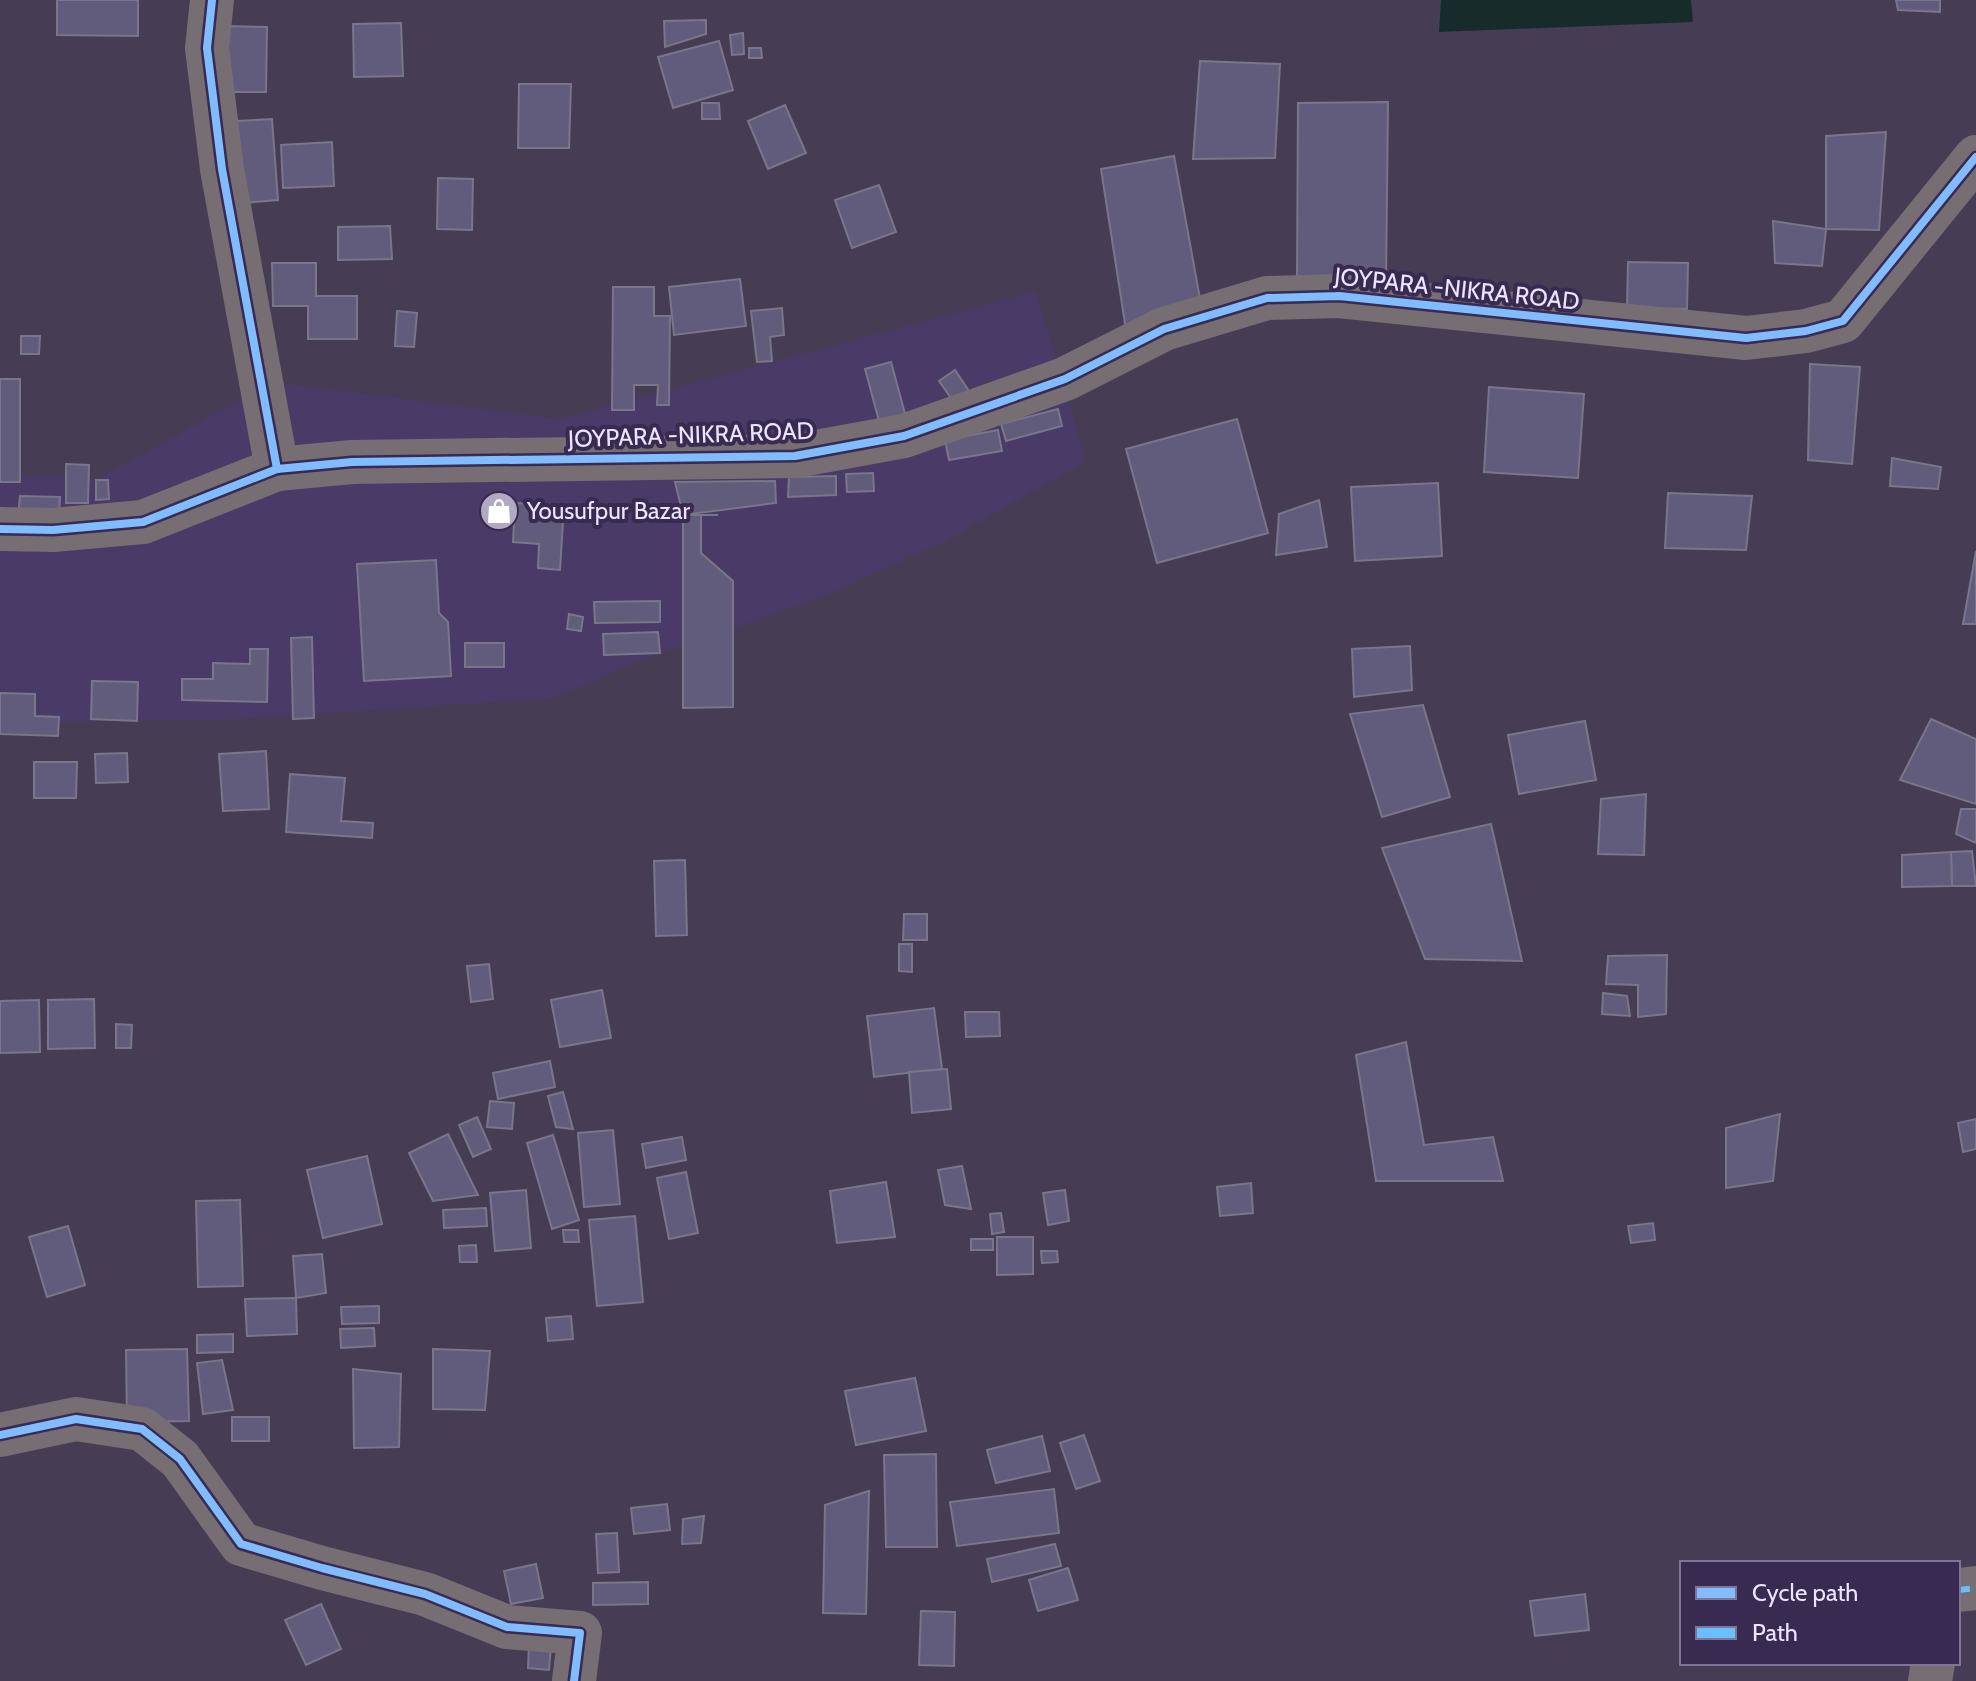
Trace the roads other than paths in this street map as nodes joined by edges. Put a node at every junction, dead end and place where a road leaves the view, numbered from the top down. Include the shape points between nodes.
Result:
1 (212, 0) edge
2 (1976, 157) edge
3 (277, 469) junction
4 (0, 529) edge
5 (0, 1435) edge
6 (574, 1681) edge

1 - 3 street via 207,48 222,169
2 - 3 street, JOYPARA -NIKRA ROAD via 1843,321 1806,331 1746,338 1339,296 1267,298 1164,329 1065,379 904,436 795,456 352,462
3 - 4 street, JOYPARA -NIKRA ROAD via 143,522
5 - 6 street via 76,1419 142,1429 180,1459 241,1544 425,1594 507,1627 580,1633

